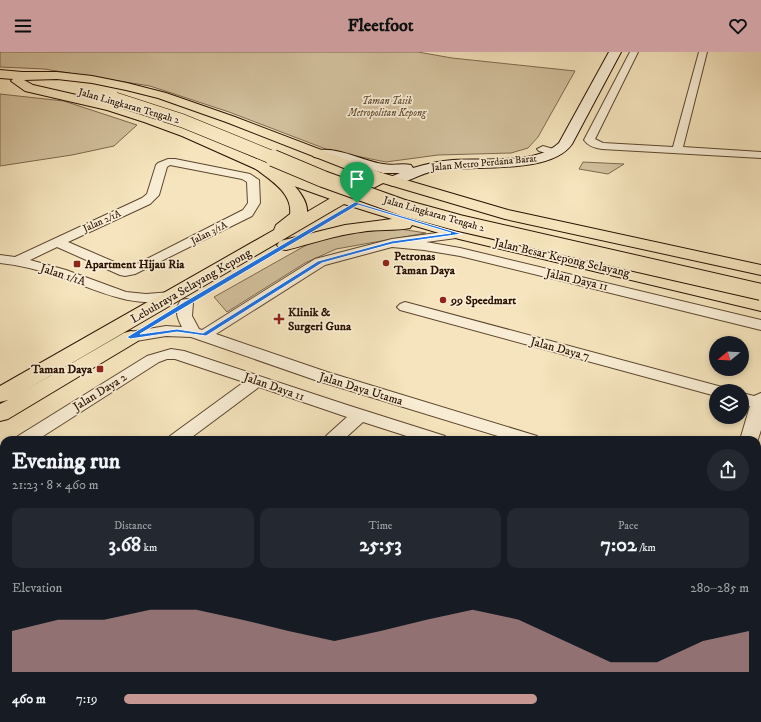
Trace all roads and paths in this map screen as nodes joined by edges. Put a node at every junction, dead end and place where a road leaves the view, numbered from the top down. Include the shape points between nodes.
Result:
1 (615, 52) edge
2 (634, 52) edge
3 (703, 52) edge
4 (592, 70) dead end
5 (0, 74) edge
6 (19, 78) junction
7 (0, 79) edge
8 (578, 93) dead end
9 (121, 97) junction
10 (553, 136) dead end
11 (677, 150) junction
12 (549, 151) junction
13 (319, 154) junction
14 (761, 155) edge
15 (338, 161) junction
16 (168, 162) joint
17 (257, 163) junction
18 (406, 168) junction
19 (388, 180) junction
20 (299, 183) junction
21 (350, 201) junction
22 (458, 201) junction
23 (421, 223) junction
24 (459, 234) junction
25 (56, 242) junction
26 (278, 243) junction
27 (392, 243) junction
28 (0, 259) edge
29 (17, 261) junction
30 (761, 270) edge
31 (761, 280) edge
32 (761, 292) edge
33 (124, 296) junction
34 (179, 300) junction
35 (761, 305) edge
36 (405, 307) dead end
37 (761, 325) edge
38 (131, 328) junction
39 (199, 333) junction
40 (178, 354) joint
41 (257, 380) junction
42 (709, 389) edge
43 (0, 395) edge
44 (749, 399) edge
45 (760, 400) edge
46 (0, 414) edge
47 (359, 416) junction
48 (484, 434) edge
49 (30, 436) edge
50 (181, 436) edge
51 (336, 436) edge
52 (426, 436) edge
53 (500, 436) edge
54 (750, 436) edge

1 - 12 street via 566,144
2 - 11 street via 589,140 602,146
3 - 11 street
4 - 8 street
5 - 6 main road, Jalan Lingkaran Tengah 2
6 - 7 main road, Jalan Lingkaran Tengah 2
6 - 9 main road, Jalan Lingkaran Tengah 2
6 - 13 main road via 46,74 66,76 162,95
6 - 17 main road via 29,88 111,107 148,119
9 - 31 main road, Jalan Lingkaran Tengah 2 via 193,116 337,173 414,200
9 - 32 main road, Jalan Lingkaran Tengah 2, bridge via 323,179 404,208 459,223
10 - 12 street, Jalan Metro Perdana Barat
11 - 14 street
12 - 18 street, Jalan Metro Perdana Barat via 516,157 453,159
12 - 19 street, Jalan Metro Perdana Barat via 539,158 439,166
13 - 15 main road
13 - 18 street via 347,158 384,169
15 - 19 main road
15 - 20 main road via 345,169 340,178 316,184
16 - 25 street, Jalan 2/1A via 162,165 153,195 146,201
16 - 25 street, Jalan 3/1A via 250,178 253,180 254,203 248,213 218,230 125,272
17 - 20 main road, Jalan Besar Kepong Selayang
17 - 26 main road via 293,193 299,208
18 - 19 street, Jalan Metro Perdana Barat
19 - 21 main road, Lebuhraya Selayang Kepong
19 - 22 main road
20 - 21 main road, Jalan Besar Kepong Selayang
21 - 23 main road, Jalan Besar Kepong Selayang
21 - 26 main road, Lebuhraya Selayang Kepong
22 - 23 main road via 425,196 406,198 401,203 402,208
22 - 30 main road
23 - 24 main road, Jalan Besar Kepong Selayang
23 - 26 main road via 368,225
24 - 27 street, Jalan Daya 11
24 - 35 main road, Jalan Besar Kepong Selayang
25 - 29 street, Jalan 2/1A
26 - 34 main road, Lebuhraya Selayang Kepong
27 - 37 street, Jalan Daya 11 via 460,252
27 - 39 street, Jalan Daya 11 via 320,262
28 - 29 street, Jalan 1/1A
29 - 33 street, Jalan 1/1A via 61,273
33 - 34 street, Jalan 1/1A
33 - 38 street via 129,307
34 - 38 main road, Lebuhraya Selayang Kepong
34 - 39 street via 184,316
36 - 42 street, Jalan Daya 7
38 - 39 street, Jalan Daya Utama
38 - 43 main road, Lebuhraya Selayang Kepong
38 - 46 main road, Lebuhraya Selayang Kepong
39 - 48 street, Jalan Daya Utama
40 - 41 street, Jalan Daya 11
40 - 49 street, Jalan Daya 2 via 160,355
41 - 47 street, Jalan Daya 11
41 - 50 street
44 - 45 street
45 - 54 street
47 - 51 street
47 - 52 street, Jalan Daya 11
48 - 53 street, Jalan Daya Utama

